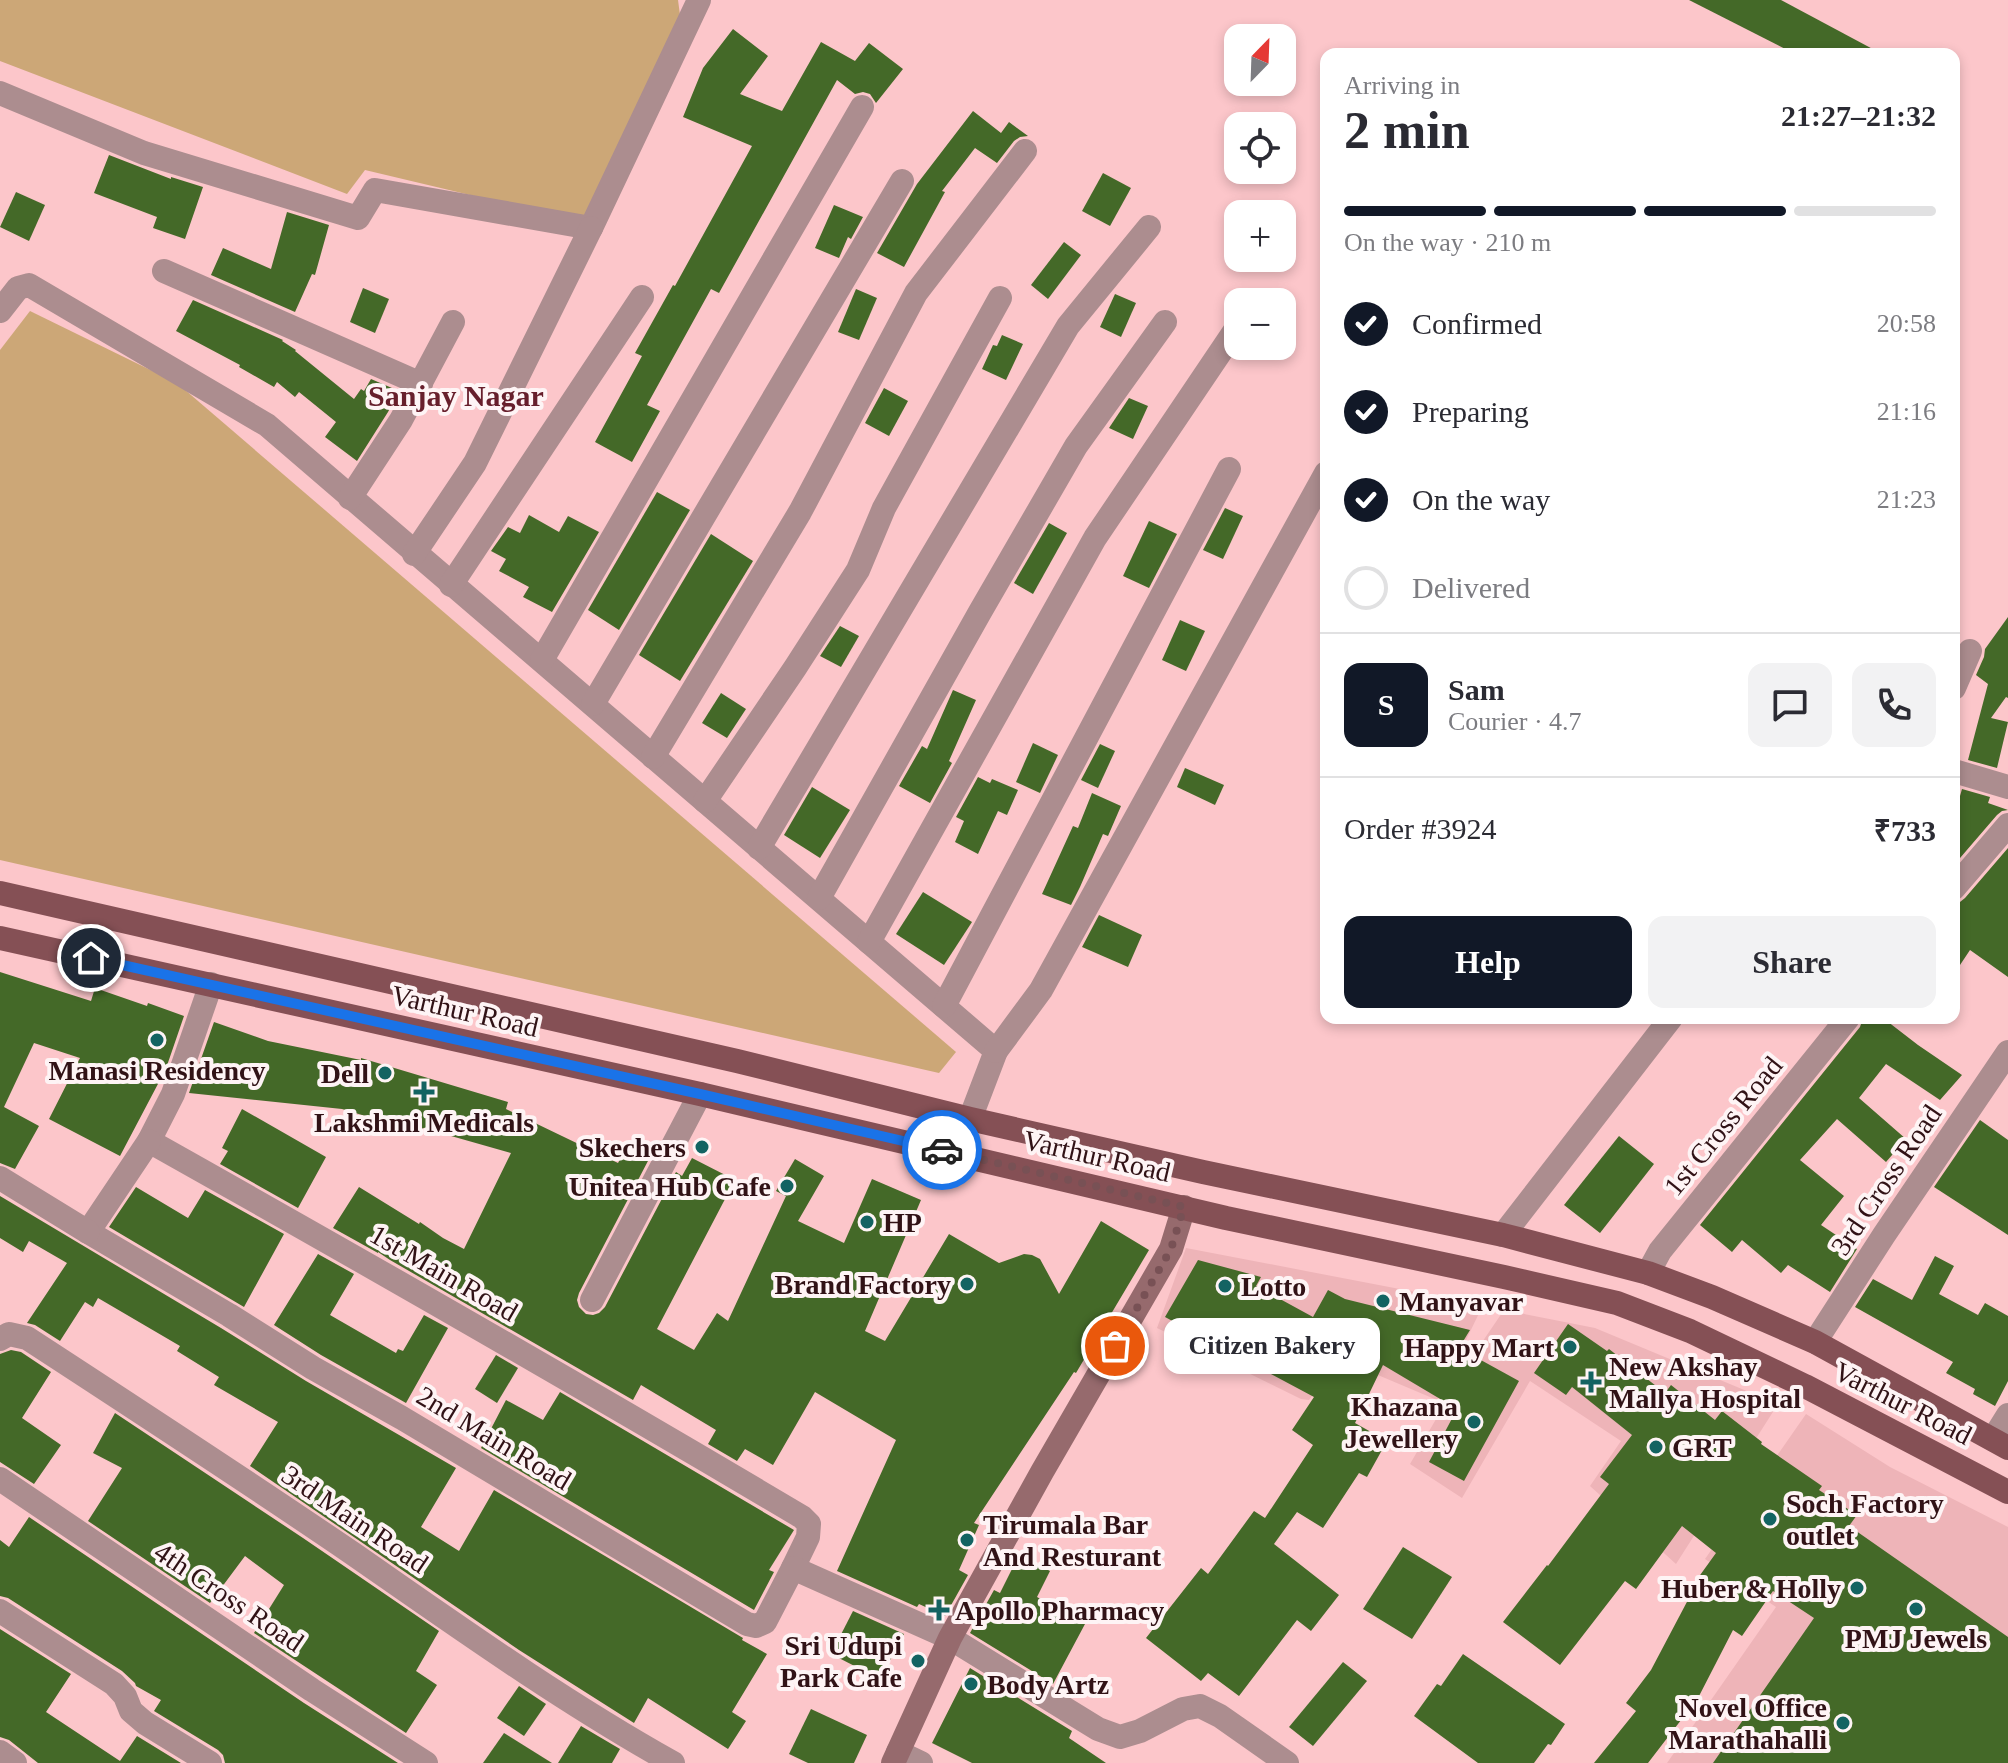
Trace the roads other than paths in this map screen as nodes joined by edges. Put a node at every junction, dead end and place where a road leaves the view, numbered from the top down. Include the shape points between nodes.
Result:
1 (699, 0) edge
2 (0, 93) edge
3 (862, 107) dead end
4 (1025, 151) dead end
5 (902, 181) dead end
6 (1149, 227) dead end
7 (591, 228) junction
8 (164, 271) dead end
9 (642, 297) dead end
10 (1000, 298) dead end
11 (0, 311) edge
12 (453, 322) dead end
13 (1165, 322) dead end
14 (1224, 347) edge
15 (421, 384) junction
16 (1229, 469) dead end
17 (1320, 484) edge
18 (350, 498) junction
19 (414, 554) junction
20 (451, 585) junction
21 (1970, 651) dead end
22 (542, 660) junction
23 (1960, 674) edge
24 (593, 704) junction
25 (653, 757) junction
26 (1960, 773) edge
27 (2008, 787) edge
28 (705, 801) junction
29 (2008, 825) edge
30 (759, 848) junction
31 (1960, 881) edge
32 (0, 893) edge
33 (819, 898) junction
34 (0, 938) edge
35 (869, 942) junction
36 (211, 984) junction
37 (449, 997) junction
38 (944, 1006) junction
39 (1666, 1024) edge
40 (1843, 1024) edge
41 (441, 1037) junction
42 (996, 1051) junction
43 (2008, 1052) edge
44 (700, 1094) junction
45 (970, 1119) junction
46 (149, 1141) junction
47 (0, 1178) edge
48 (1184, 1207) junction
49 (88, 1232) junction
50 (1503, 1235) junction
51 (1648, 1273) junction
52 (592, 1300) dead end
53 (0, 1339) edge
54 (1815, 1342) junction
55 (2008, 1415) edge
56 (2000, 1444) edge
57 (0, 1479) edge
58 (2008, 1492) edge
59 (793, 1568) junction
60 (0, 1611) edge
61 (950, 1638) junction
62 (0, 1752) edge
63 (896, 1758) edge
64 (15, 1763) edge
65 (210, 1763) edge
66 (426, 1763) edge
67 (673, 1763) edge
68 (921, 1763) edge
69 (1287, 1763) edge

1 - 7 street
2 - 7 street via 144,153 358,218 375,190
3 - 22 street
4 - 25 street via 916,293 800,512
5 - 24 street
6 - 30 street via 1068,326
7 - 19 street via 475,463
8 - 15 street
9 - 20 street
10 - 28 street via 884,508 858,570
11 - 18 street via 18,288 29,285 267,425
12 - 15 street
13 - 33 street via 1076,446
14 - 35 street via 1095,538
15 - 18 street
16 - 38 street
17 - 42 street via 1041,990
18 - 19 street
19 - 20 street
20 - 22 street
21 - 23 street
22 - 24 street
24 - 25 street
25 - 28 street
26 - 27 street
28 - 30 street
29 - 31 street
30 - 33 street
32 - 37 main road, Varthur Road
33 - 35 street
34 - 36 main road, Varthur Road
35 - 38 street
36 - 41 main road, Varthur Road
36 - 46 street via 173,1094
37 - 41 main road
37 - 45 main road, Varthur Road
38 - 42 street
39 - 50 street
40 - 51 street, 1st Cross Road via 1660,1251
41 - 44 main road, Varthur Road
42 - 45 street
43 - 54 street, 3rd Cross Road
44 - 48 main road, Varthur Road
44 - 52 street
45 - 50 main road, Varthur Road
46 - 49 street
46 - 59 street, 1st Main Road via 802,1517 809,1524 808,1537
47 - 49 street
48 - 58 main road, Varthur Road via 1617,1303 1805,1386
48 - 61 street via 1171,1249
49 - 59 street, 2nd Main Road via 747,1624 765,1622
50 - 51 main road, Varthur Road
51 - 54 main road, Varthur Road
53 - 67 street, 3rd Main Road via 9,1334 27,1338 487,1646
54 - 56 main road, Varthur Road
55 - 56 street
57 - 66 street, 4th Cross Road
59 - 61 street
60 - 65 street via 114,1684 145,1723
61 - 63 street
61 - 69 street via 1098,1729 1120,1737 1200,1706
62 - 64 street
63 - 68 street

